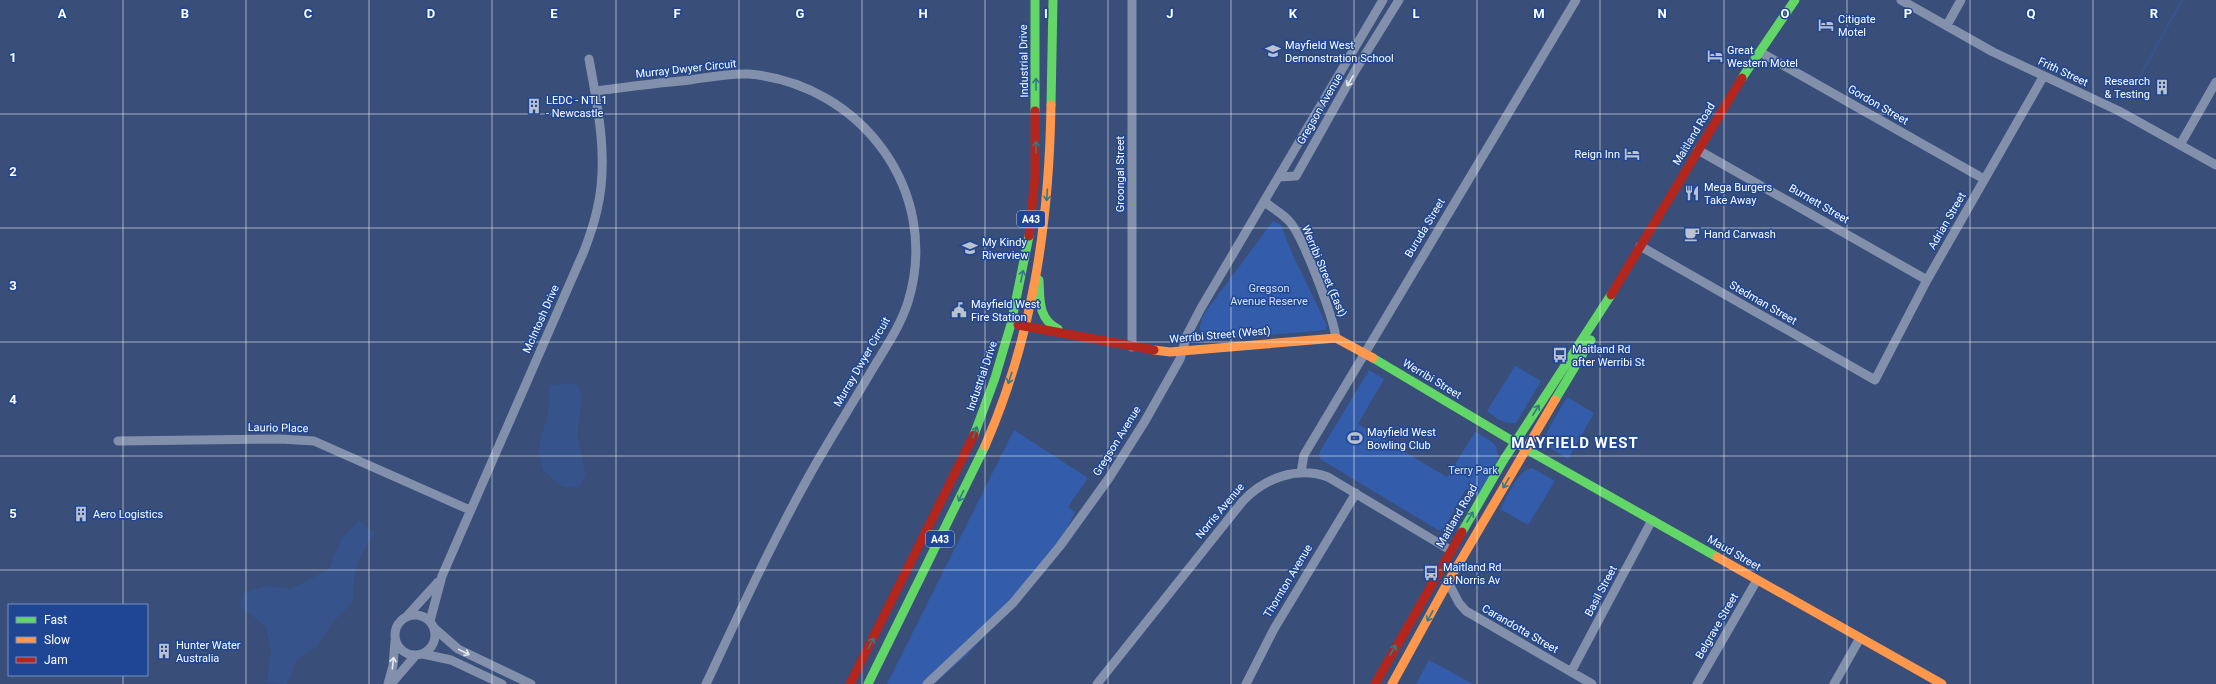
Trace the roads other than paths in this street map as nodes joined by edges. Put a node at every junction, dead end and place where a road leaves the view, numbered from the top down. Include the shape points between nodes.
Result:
1 (1035, 0) edge
2 (1053, 0) edge
3 (1132, 0) edge
4 (1383, 0) edge
5 (1399, 0) edge
6 (1576, 0) edge
7 (1795, 0) edge
8 (1901, 0) edge
9 (1960, 0) edge
10 (1947, 25) junction
11 (1760, 52) junction
12 (589, 59) dead end
13 (2043, 77) junction
14 (2216, 82) edge
15 (595, 91) junction
16 (2180, 145) junction
17 (1698, 150) junction
18 (2216, 165) edge
19 (1279, 177) junction
20 (1984, 179) junction
21 (1265, 202) junction
22 (1640, 246) junction
23 (1038, 266) junction
24 (1928, 280) junction
25 (1618, 283) junction
26 (1011, 324) junction
27 (1026, 327) junction
28 (1080, 336) junction
29 (1336, 338) junction
30 (1132, 347) junction
31 (1184, 350) junction
32 (1364, 352) junction
33 (1875, 380) joint
34 (118, 441) dead end
35 (1514, 442) junction
36 (1526, 449) junction
37 (1301, 472) junction
38 (1356, 493) junction
39 (470, 510) junction
40 (1652, 520) junction
41 (1450, 550) junction
42 (442, 576) junction
43 (1757, 580) junction
44 (1448, 582) junction
45 (407, 616) junction
46 (432, 625) junction
47 (1860, 638) junction
48 (395, 641) junction
49 (419, 655) junction
50 (1571, 672) junction
51 (390, 684) edge
52 (502, 684) edge
53 (531, 684) edge
54 (706, 684) edge
55 (850, 684) edge
56 (868, 684) edge
57 (928, 684) edge
58 (1097, 684) edge
59 (1246, 684) edge
60 (1374, 684) edge
61 (1392, 684) edge
62 (1592, 684) edge
63 (1697, 684) edge
64 (1834, 684) edge
65 (1942, 684) edge

26 -> 1 main road, Industrial Drive / A43 via 1028,246 1035,177
2 -> 23 main road, A43 via 1049,171
3 - 30 street, Groongal Street
4 - 19 street, Gregson Avenue
5 -> 19 street, Gregson Avenue via 1355,71 1296,176
6 - 32 street, Buruda Street
7 - 11 main road, Maitland Road
8 - 10 street, Frith Street
9 - 10 street
10 - 13 street, Frith Street
11 - 17 main road, Maitland Road
11 - 20 street, Gordon Street
12 - 15 street, McIntosh Drive
13 - 16 street, Frith Street via 2119,111
13 - 20 street, Adrian Street
14 - 16 street
15 - 39 street, McIntosh Drive via 601,129 602,168 598,210 584,251
15 - 54 street, Murray Dwyer Circuit via 747,74 776,78 808,88 843,108 864,126 886,153 907,196 913,220 916,246 913,276 908,301 897,328 776,537
16 - 18 street, Frith Street
17 - 22 main road, Maitland Road
17 - 24 street, Burnett Street
19 - 21 street, Gregson Avenue
20 - 24 street, Adrian Street
21 - 29 street, Werribi Street (East) via 1289,221 1299,238 1332,319
21 - 31 street, Gregson Avenue via 1201,308 1187,335
22 - 25 main road, Maitland Road
22 - 33 street, Stedman Street
23 - 27 main road, A43
23 - 28 main road via 1044,320 1049,325
24 - 33 street, Adrian Street
35 -> 25 main road, Maitland Road
25 - 36 main road, Maitland Road via 1593,336
26 - 27 main road, Werribi Street (West)
55 -> 26 main road, Industrial Drive / A43 via 971,442 995,378
27 - 28 main road, Werribi Street (West)
27 -> 56 main road, A43 via 994,425
28 - 30 main road, Werribi Street (West)
29 - 31 main road, Werribi Street (West)
29 - 32 main road, Werribi Street
30 - 31 main road, Werribi Street (West) via 1170,352
31 - 57 street, Gregson Avenue via 1109,478 1060,546 1013,603
32 - 35 main road, Werribi Street
32 - 37 street, Buruda Street via 1304,455
34 - 39 street, Laurio Place via 314,441
35 - 36 main road, Maud Street
41 -> 35 main road, Maitland Road
36 - 40 main road, Maud Street
36 -> 44 main road, Maitland Road
37 - 38 street, Norris Avenue via 1316,472 1328,476
37 - 58 street, Norris Avenue via 1270,480 1252,490
38 - 41 street, Norris Avenue
38 - 59 street, Thornton Avenue via 1274,629
39 - 42 street, McIntosh Drive
40 - 43 main road, Maud Street
40 - 50 street, Basil Street
60 -> 41 main road, Maitland Road
42 - 45 street, McIntosh Drive
42 - 46 street, McIntosh Drive
43 - 47 main road, Maud Street
43 - 63 street, Belgrave Street
44 - 50 street, Carandotta Street via 1466,611
44 -> 61 main road, Maitland Road
45 - 46 street via 423,616
45 - 48 street via 400,620 396,627
46 - 49 street via 434,644
46 -> 53 street via 458,649
47 - 64 street
47 - 65 main road, Maud Street
48 - 49 street via 402,651
51 -> 48 street
49 - 51 street
49 - 52 street via 451,660
50 - 62 street, Carandotta Street

